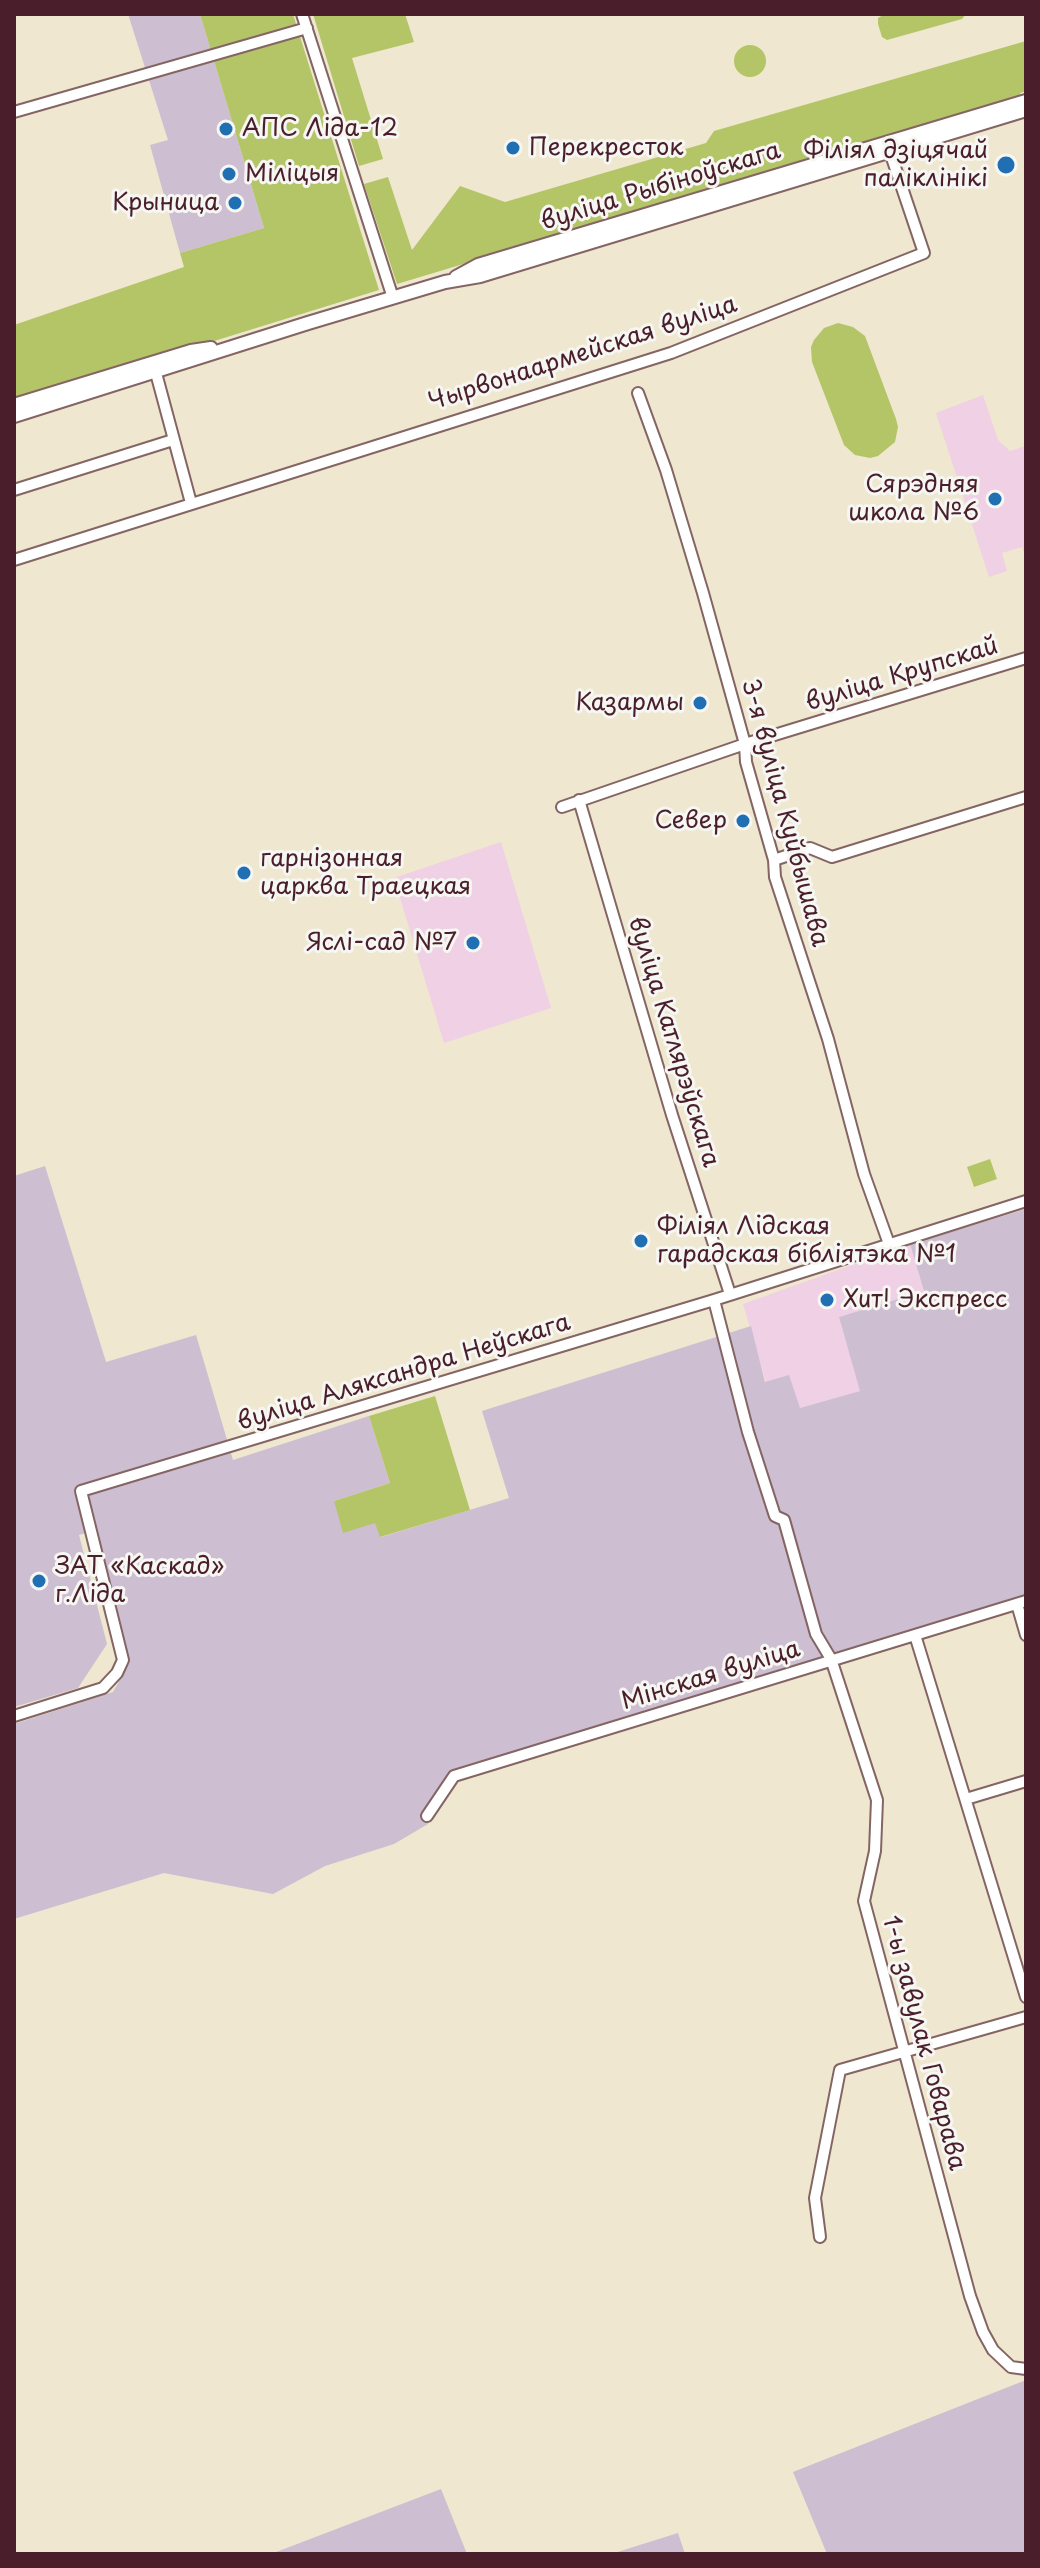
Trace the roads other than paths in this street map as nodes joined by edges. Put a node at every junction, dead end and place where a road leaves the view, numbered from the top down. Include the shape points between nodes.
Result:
1 (302, 14) edge
2 (307, 28) junction
3 (1026, 101) edge
4 (14, 112) edge
5 (1026, 113) edge
6 (891, 146) junction
7 (393, 298) junction
8 (254, 340) junction
9 (156, 373) junction
10 (638, 393) dead end
11 (14, 405) edge
12 (14, 416) edge
13 (173, 440) junction
14 (14, 490) edge
15 (191, 503) junction
16 (14, 560) edge
17 (1026, 658) edge
18 (745, 744) junction
19 (1026, 797) edge
20 (579, 800) junction
21 (562, 807) dead end
22 (774, 860) junction
23 (1026, 1201) edge
24 (889, 1244) junction
25 (730, 1294) junction
26 (714, 1300) junction
27 (1022, 1603) edge
28 (915, 1635) junction
29 (1026, 1635) edge
30 (831, 1659) junction
31 (14, 1716) edge
32 (1026, 1781) edge
33 (966, 1799) junction
34 (427, 1816) dead end
35 (1026, 1997) edge
36 (1026, 2017) edge
37 (904, 2052) junction
38 (820, 2237) dead end
39 (1026, 2369) edge

1 - 2 street
2 - 4 street
2 - 7 street
3 - 6 main road
5 - 6 main road
6 - 7 main road, вуліца Рыбіноўскага via 478,265
6 - 15 street, Чырвонаармейская вуліца via 924,253 671,353
7 - 8 main road, вуліца Рыбіноўскага
8 - 9 main road, вуліца Рыбіноўскага
8 - 11 main road, вуліца Рыбіноўскага via 191,351
9 - 12 main road, вуліца Рыбіноўскага
9 - 13 street
10 - 18 street, 3-я вуліца Куйбышава
13 - 14 street
13 - 15 street
15 - 16 street, Чырвонаармейская вуліца
17 - 18 street, вуліца Крупскай
18 - 20 street, вуліца Крупскай
18 - 22 street, 3-я вуліца Куйбышава
19 - 22 street via 832,857 810,848
20 - 21 street, вуліца Крупскай
20 - 25 street, вуліца Катлярэўскага
22 - 24 street, 3-я вуліца Куйбышава
23 - 24 street, вуліца Аляксандра Неўскага
24 - 25 street, вуліца Аляксандра Неўскага
25 - 26 street, вуліца Аляксандра Неўскага
26 - 30 street, 1-ы завулак Говарава via 775,1516 784,1520 816,1634
26 - 31 street, вуліца Аляксандра Неўскага via 81,1491 123,1660 103,1688
27 - 28 street, Мінская вуліца
27 - 29 street
28 - 30 street, Мінская вуліца
28 - 33 street
30 - 34 street, Мінская вуліца via 454,1776
30 - 37 street, 1-ы завулак Говарава via 877,1800 875,1851 864,1901
32 - 33 street
33 - 35 street
36 - 37 street
37 - 38 street via 840,2070 815,2198
37 - 39 street, 1-ы завулак Говарава via 983,2332 1002,2360

